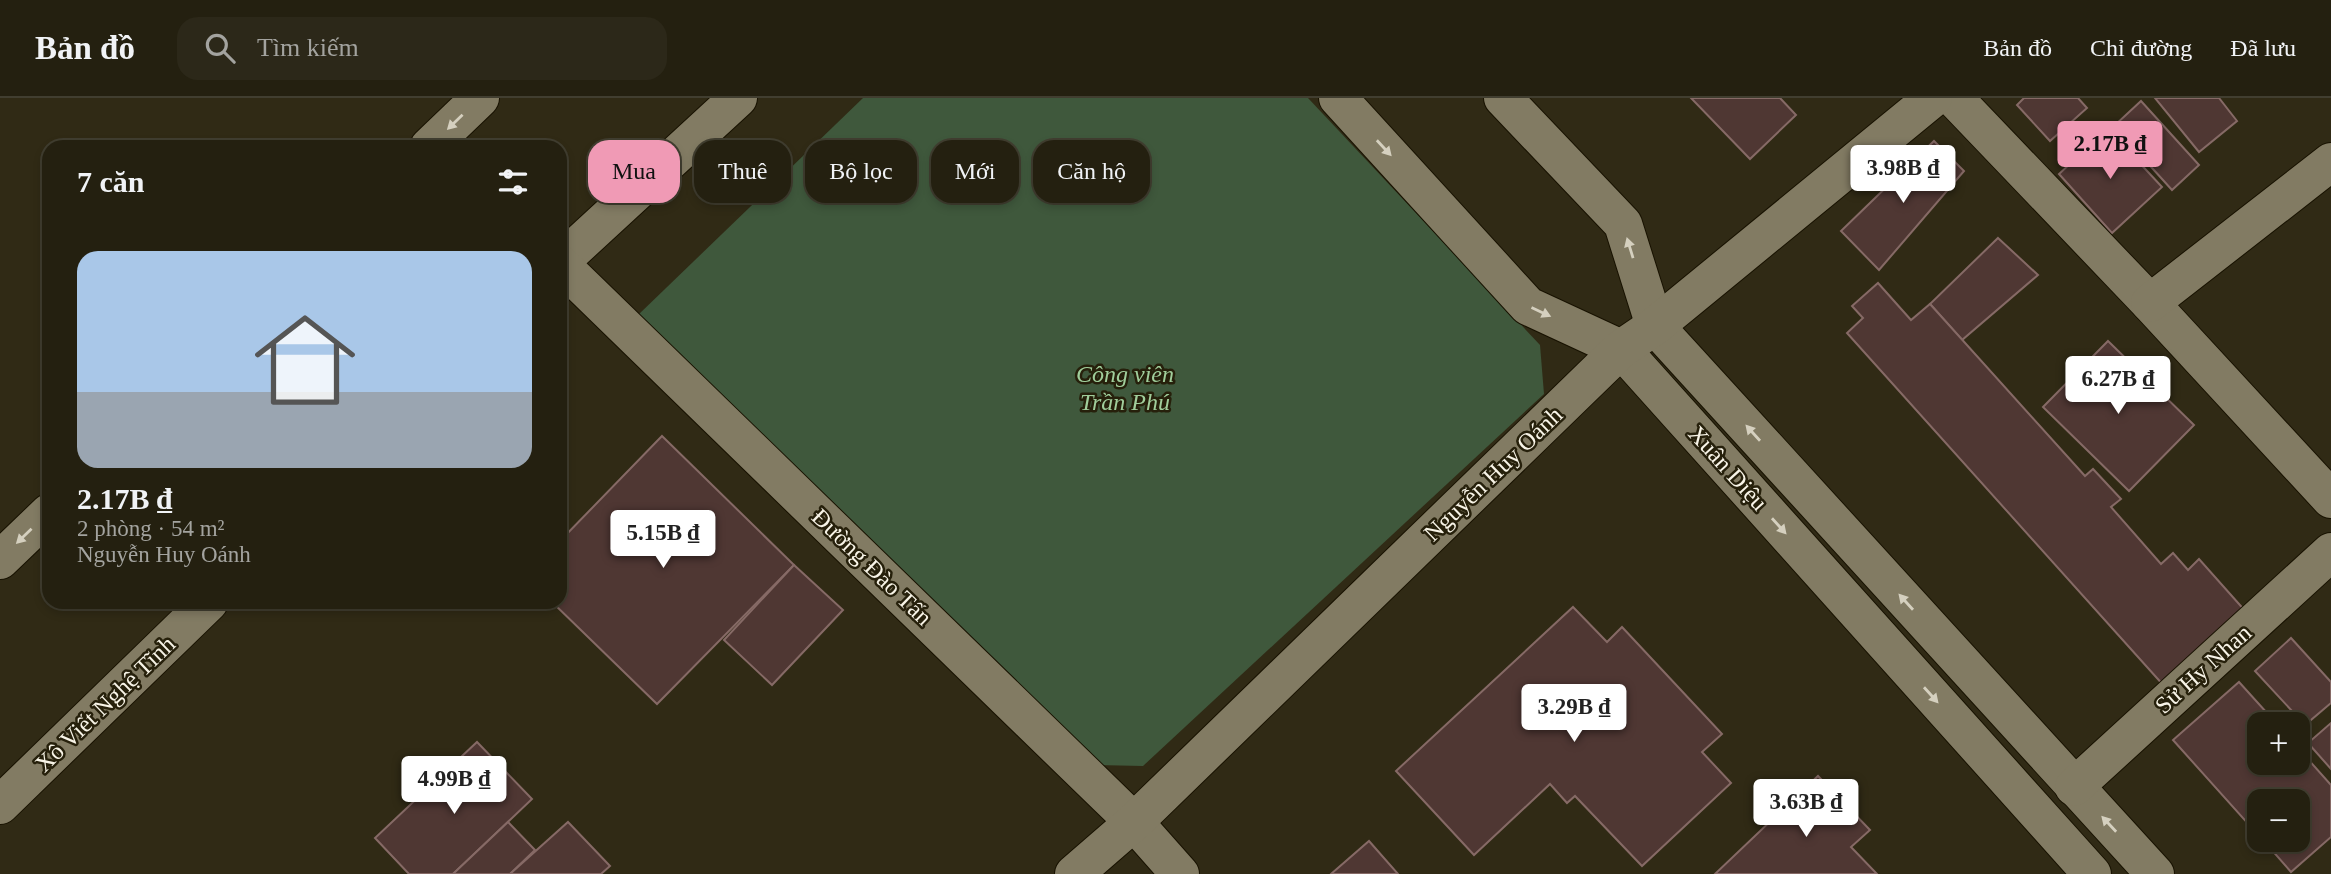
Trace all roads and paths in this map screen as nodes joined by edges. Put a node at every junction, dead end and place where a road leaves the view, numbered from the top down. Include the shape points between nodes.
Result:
1 (480, 98) edge
2 (738, 98) edge
3 (1338, 98) edge
4 (1503, 98) edge
5 (1933, 98) edge
6 (1954, 98) edge
7 (436, 140) edge
8 (2331, 162) edge
9 (567, 257) edge
10 (567, 270) edge
11 (2150, 303) junction
12 (1655, 326) junction
13 (1621, 349) junction
14 (2331, 499) edge
15 (42, 520) edge
16 (2331, 552) edge
17 (0, 560) edge
18 (202, 609) edge
19 (2074, 787) junction
20 (0, 805) edge
21 (1134, 822) junction
22 (1074, 874) edge
23 (1180, 874) edge
24 (2092, 874) edge
25 (2155, 874) edge

1 -> 7 street
2 - 9 street
3 -> 13 street, Xuân Diệu via 1528,306
12 -> 4 street, Xuân Diệu via 1623,224
5 - 12 street, Nguyễn Huy Oánh
6 - 11 street
8 - 11 street
10 - 21 street, Đường Đào Tấn
11 - 14 street
12 - 13 street, Nguyễn Huy Oánh
19 -> 12 street, Xuân Diệu
13 - 21 street, Nguyễn Huy Oánh
13 -> 24 street, Xuân Diệu
15 -> 17 street
16 - 19 street, Sử Hy Nhan
18 - 20 street, Xô Viết Nghệ Tĩnh
25 -> 19 street, Xuân Diệu
21 - 22 street, Nguyễn Huy Oánh
21 - 23 street, Đường Đào Tấn

